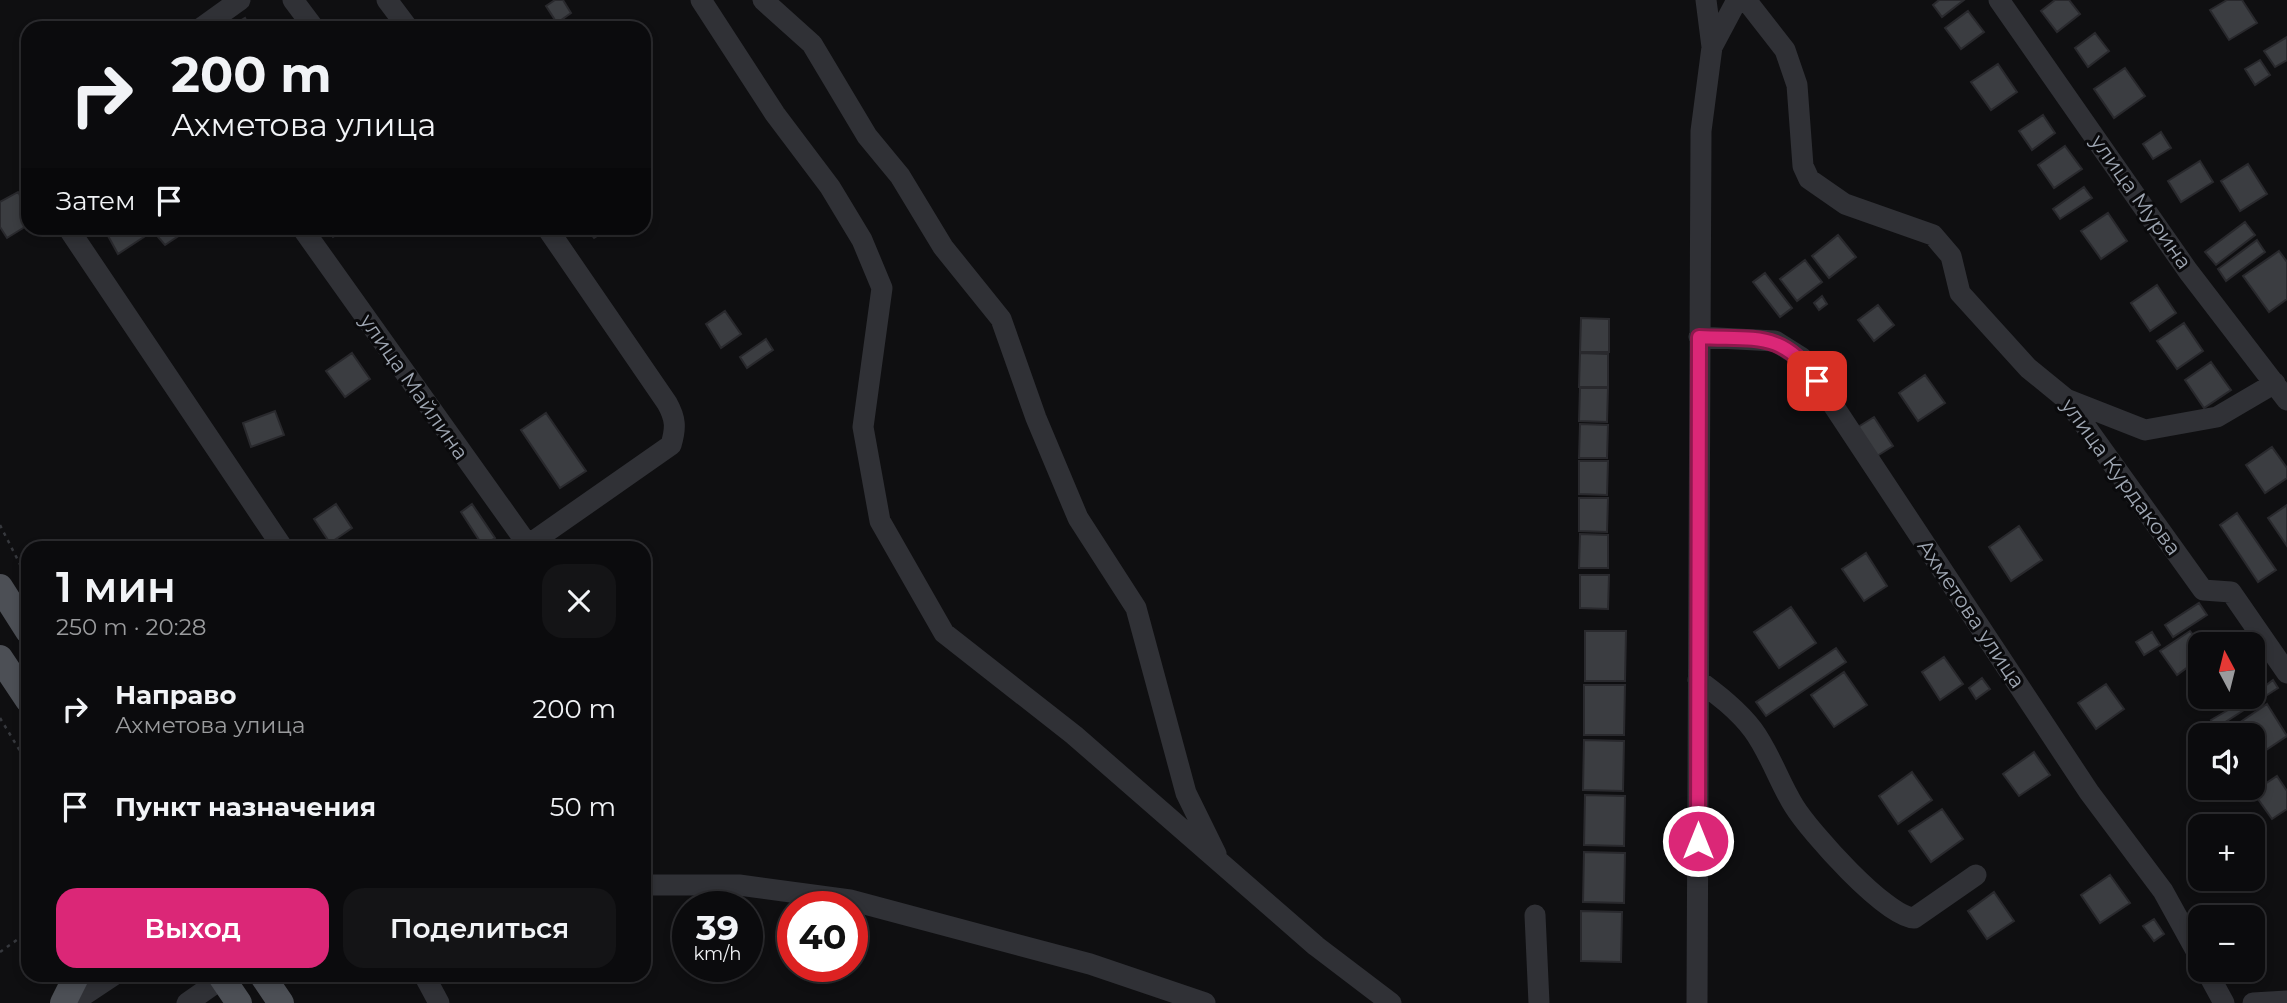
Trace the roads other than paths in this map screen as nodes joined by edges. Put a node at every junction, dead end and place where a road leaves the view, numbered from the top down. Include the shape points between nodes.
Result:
1 (240, 0) edge
2 (293, 0) edge
3 (387, 0) edge
4 (701, 0) edge
5 (763, 0) edge
6 (1706, 0) edge
7 (1737, 0) edge
8 (1746, 0) edge
9 (1999, 0) edge
10 (211, 21) edge
11 (309, 21) edge
12 (403, 21) edge
13 (1712, 47) junction
14 (73, 235) edge
15 (307, 235) edge
16 (552, 235) edge
17 (1699, 337) junction
18 (2281, 391) edge
19 (2066, 399) junction
20 (278, 541) edge
21 (525, 541) edge
22 (536, 541) edge
23 (0, 587) edge
24 (21, 620) edge
25 (0, 658) edge
26 (2287, 673) edge
27 (1698, 680) junction
28 (21, 690) edge
29 (1220, 863) junction
30 (1976, 875) dead end
31 (651, 885) edge
32 (1535, 915) dead end
33 (2188, 936) edge
34 (74, 982) edge
35 (104, 982) edge
36 (215, 982) edge
37 (227, 982) edge
38 (267, 982) edge
39 (428, 982) edge
40 (2213, 982) edge
41 (2287, 1001) edge
42 (63, 1003) edge
43 (72, 1003) edge
44 (187, 1003) edge
45 (239, 1003) edge
46 (281, 1003) edge
47 (439, 1003) edge
48 (1205, 1003) edge
49 (1391, 1003) edge
50 (1539, 1003) edge
51 (1697, 1003) edge
52 (2224, 1003) edge
53 (2253, 1003) edge

1 - 10 street
2 - 11 street
3 - 12 street
4 - 29 street via 775,114 830,187 862,240 881,288 863,428 880,521 944,633 1074,735
5 - 29 street via 812,44 867,136 900,176 943,247 1001,319 1035,418 1078,519 1136,608 1186,793
6 - 13 street
7 - 13 street
8 - 19 street, улица Курдакова via 1785,50 1797,85 1803,166 1810,179 1845,204 1933,235 1951,256 1960,293 2028,368
9 - 18 street, улица Мурина via 2188,271
13 - 17 street via 1701,131
14 - 20 street
15 - 21 street, улица Майлина
16 - 22 street via 667,403 675,417 675,431 671,445
17 - 27 street
17 - 33 street, Ахметова улица via 1775,341 1802,358 2090,792 2163,891
18 - 19 street via 2217,417 2145,430
19 - 26 street, улица Курдакова via 2203,590 2231,592
23 - 24 main road
25 - 28 main road
27 - 30 street via 1738,712 1803,819 1896,914 1914,918
27 - 51 street
29 - 49 street
31 - 48 street via 738,885 850,901 1090,964
32 - 50 street
34 - 42 main road
35 - 43 street
36 - 44 street
37 - 45 main road
38 - 46 main road
39 - 47 street
40 - 52 street
41 - 53 street

